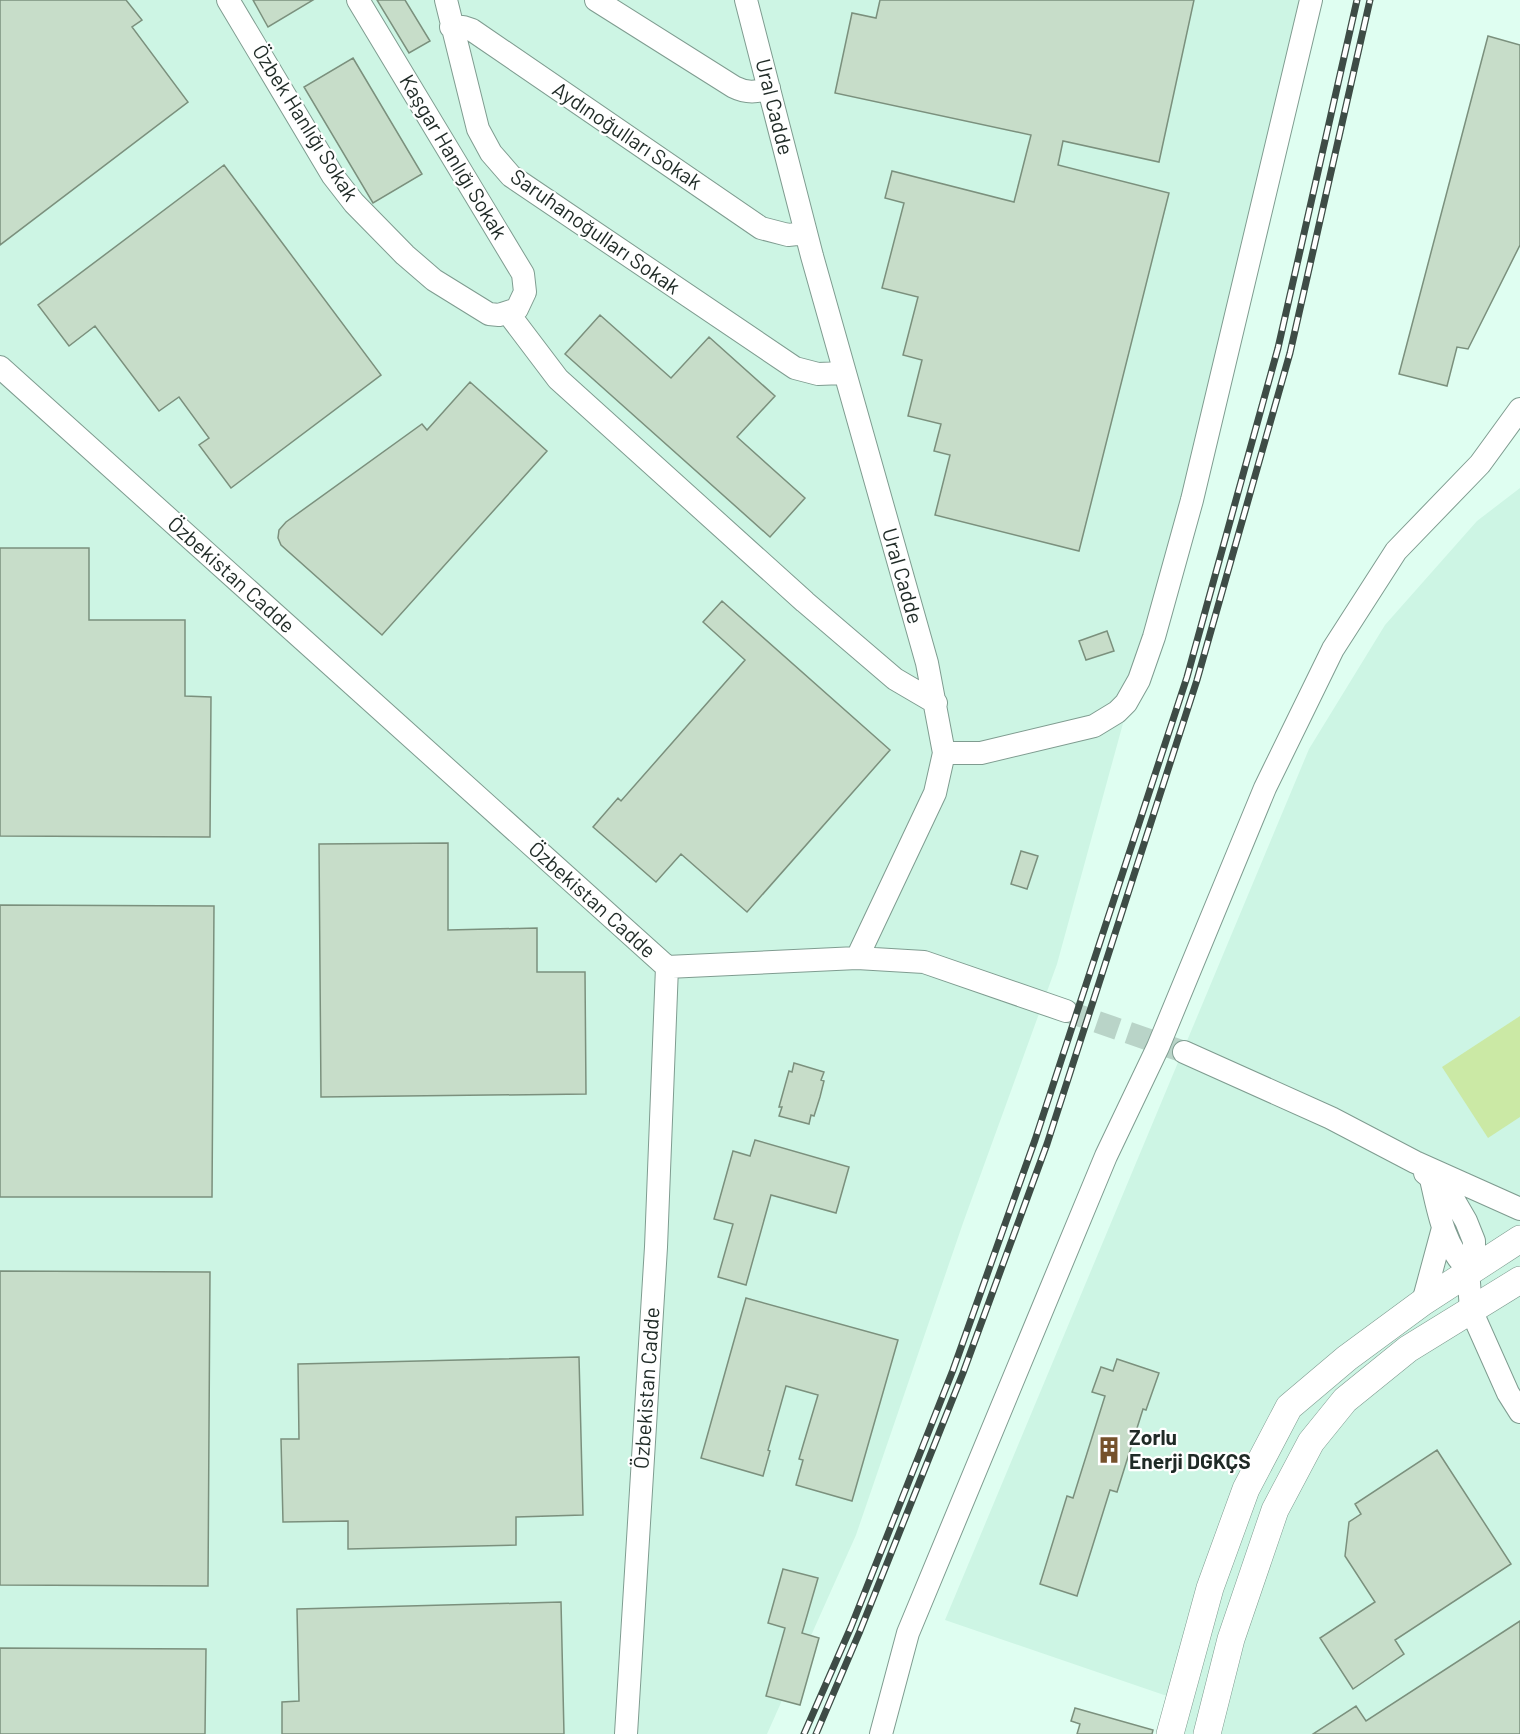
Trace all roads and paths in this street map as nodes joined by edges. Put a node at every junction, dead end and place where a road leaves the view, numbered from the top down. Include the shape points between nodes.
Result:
1 (228, 0) edge
2 (358, 0) edge
3 (446, 0) edge
4 (596, 0) edge
5 (746, 0) edge
6 (1311, 0) edge
7 (452, 27) junction
8 (769, 88) junction
9 (806, 232) junction
10 (508, 313) junction
11 (0, 367) edge
12 (844, 372) junction
13 (1520, 409) edge
14 (936, 703) junction
15 (945, 753) junction
16 (857, 958) junction
17 (667, 967) junction
18 (1066, 1011) tunnel mouth
19 (1184, 1052) tunnel mouth
20 (1415, 1162) junction
21 (1431, 1179) junction
22 (1520, 1209) edge
23 (1443, 1228) junction
24 (1520, 1239) edge
25 (1468, 1271) junction
26 (1520, 1280) edge
27 (1423, 1302) junction
28 (1471, 1310) junction
29 (1520, 1412) edge
30 (626, 1734) edge
31 (881, 1734) edge
32 (1170, 1734) edge
33 (1207, 1734) edge

1 - 10 street, Özbek Hanlığı Sokak via 333,176 377,229 434,280 489,314
2 - 10 street, Kaşgar Hanlığı Sokak via 523,274 522,301
3 - 7 street, Saruhanoğulları Sokak
4 - 8 street via 734,87 755,92
5 - 8 street, Ural Cadde
6 - 15 street via 1191,500 1154,638 1136,686 1117,712 1094,726 981,753
7 - 9 street, Aydınoğulları Sokak via 472,30 761,228 788,235
7 - 12 street, Saruhanoğulları Sokak via 478,129 491,153 511,176 795,368 818,374
8 - 9 street, Ural Cadde
9 - 12 street, Ural Cadde
10 - 14 street via 558,379 805,602 895,679
11 - 17 street, Özbekistan Cadde
12 - 14 street, Ural Cadde
13 - 31 street via 1479,464 1396,551 1333,649 1265,788 1158,1047 1106,1156 908,1633
14 - 15 street, Ural Cadde
15 - 16 street, Ural Cadde via 935,793
16 - 17 street
16 - 18 street via 924,962
17 - 30 street, Özbekistan Cadde via 656,1247
19 - 20 street via 1330,1118
20 - 21 street
20 - 22 street
21 - 23 street
21 - 25 street via 1455,1202 1466,1221 1474,1255
23 - 25 street via 1454,1254
23 - 27 street
24 - 25 street
25 - 27 street
25 - 28 street
26 - 28 street
27 - 32 street via 1289,1407 1246,1489 1210,1588
28 - 29 street via 1508,1394
28 - 33 street via 1408,1349 1345,1400 1311,1442 1275,1509 1231,1639

